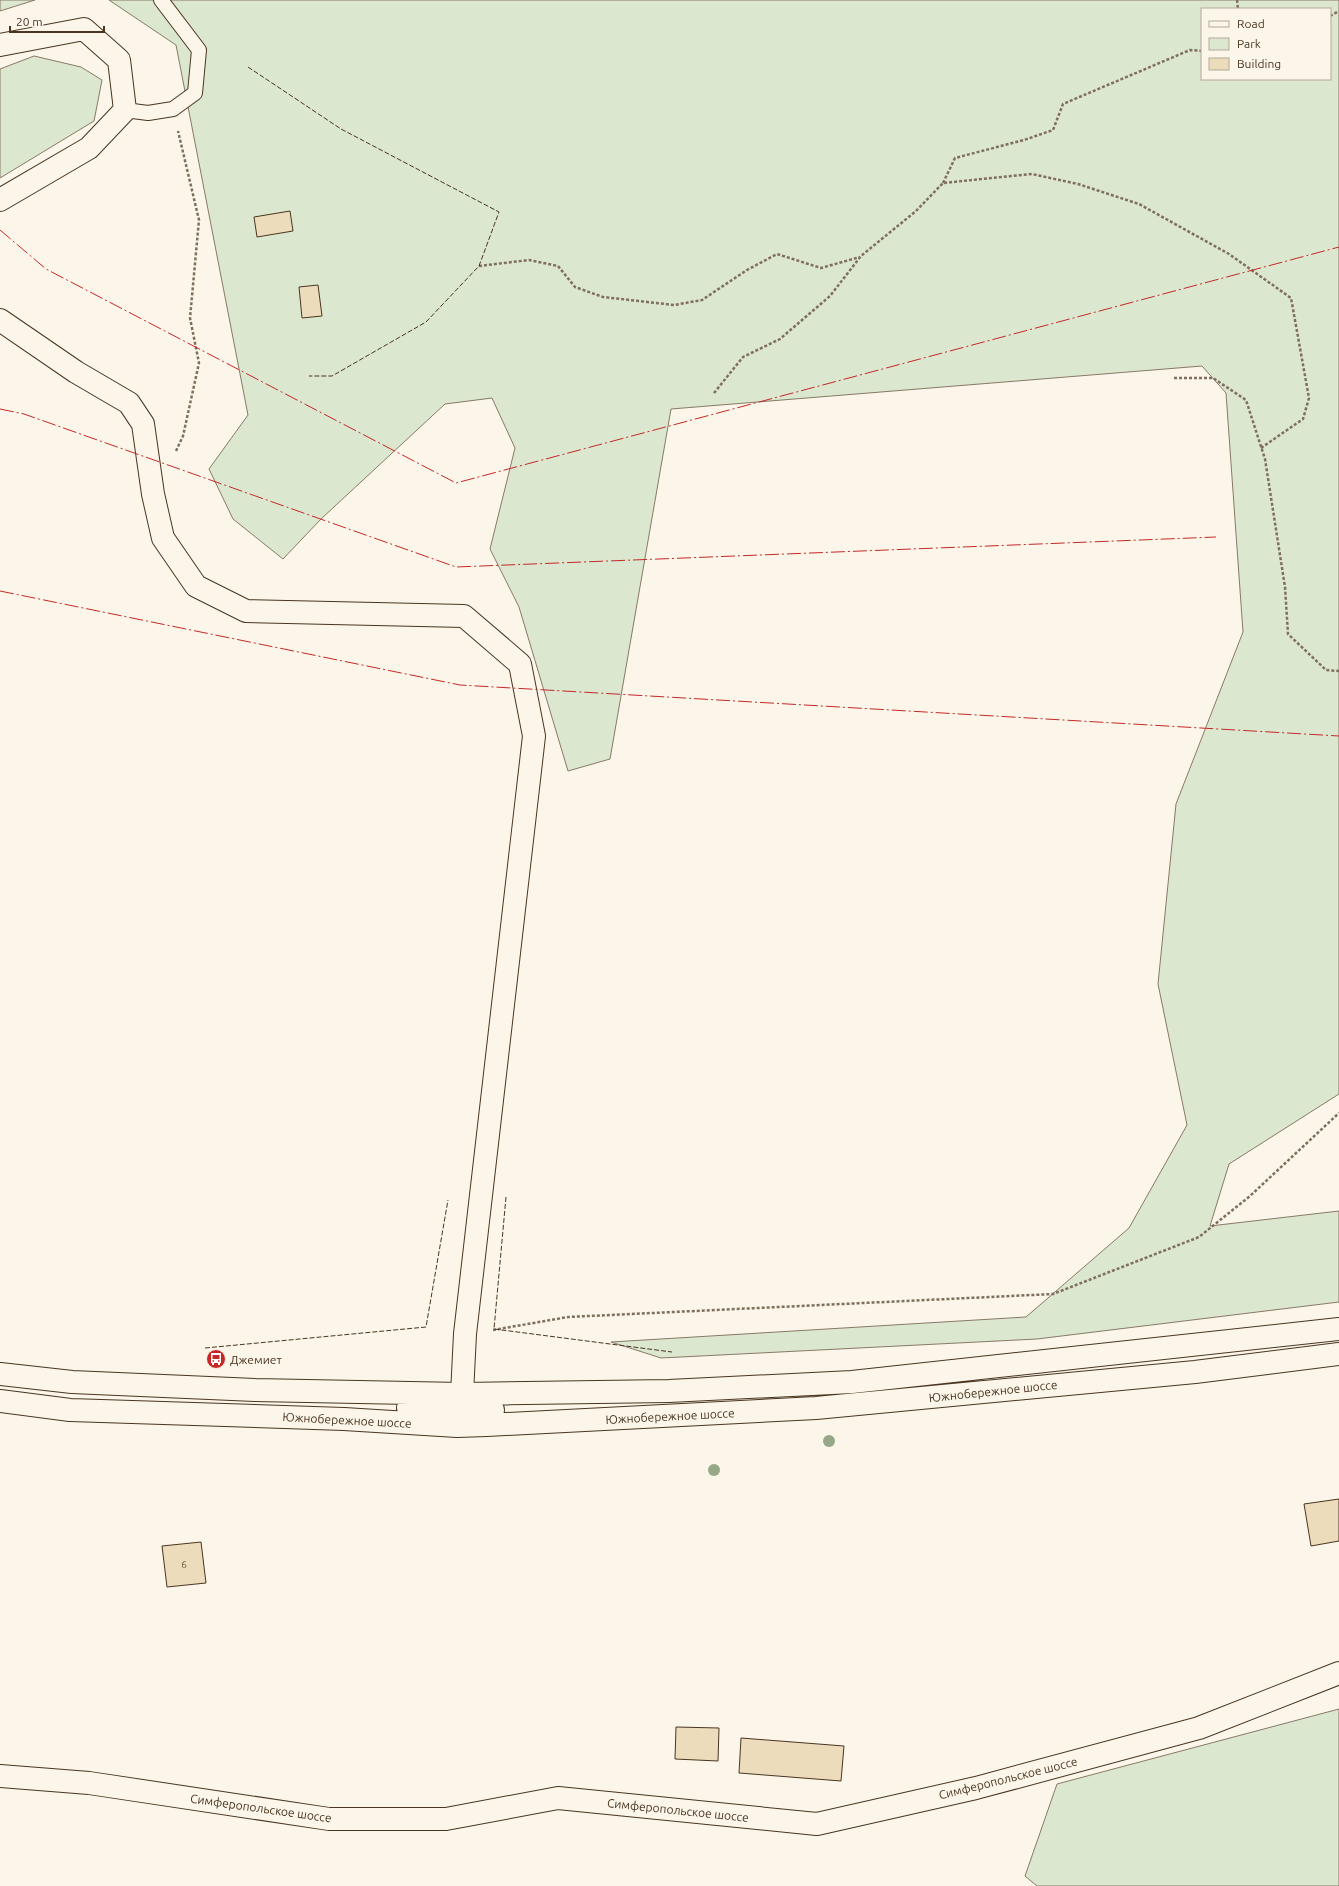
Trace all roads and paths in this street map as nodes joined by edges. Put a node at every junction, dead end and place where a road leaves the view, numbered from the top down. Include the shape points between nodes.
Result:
1 (161, 0) edge
2 (0, 45) edge
3 (1201, 51) edge
4 (173, 109) junction
5 (125, 110) junction
6 (942, 183) junction
7 (0, 200) edge
8 (861, 256) junction
9 (479, 266) dead end
10 (0, 320) edge
11 (1174, 378) dead end
12 (714, 394) dead end
13 (1262, 448) junction
14 (173, 456) dead end
15 (1339, 671) edge
16 (1339, 1113) edge
17 (1339, 1329) edge
18 (465, 1334) junction
19 (1339, 1354) edge
20 (0, 1374) edge
21 (463, 1395) junction
22 (0, 1401) edge
23 (344, 1419) junction
24 (558, 1422) junction
25 (1339, 1673) edge
26 (0, 1776) edge

1 - 4 lane via 199,50 195,93
2 - 5 main road via 84,29 119,60
3 - 6 path via 1190,50 1063,104 1053,130 955,158
4 - 5 lane via 148,113
4 - 14 path via 199,220 190,318 199,363 183,436
5 - 7 main road via 89,148
6 - 8 path via 916,211
6 - 13 path via 1032,174 1078,184 1132,202 1229,254 1291,298 1309,398 1303,419
8 - 9 path via 822,268 778,254 747,270 702,300 674,305 604,297 575,287 558,266 529,260
8 - 12 path via 830,296 780,339 743,357
10 - 18 main road via 76,372 128,403 143,424 153,494 163,538 196,586 246,611 464,616 520,664 534,736
11 - 13 path via 1213,378 1246,400
13 - 15 path via 1285,587 1288,634 1326,670
16 - 18 path via 1250,1196 1199,1237 1053,1294 568,1316
17 - 21 main road, Южнобережное шоссе via 852,1382 669,1391
18 - 21 main road
19 - 24 main road, Южнобережное шоссе via 1195,1372 816,1408
20 - 21 main road, Южнобережное шоссе via 72,1382
21 - 23 main road via 358,1406
21 - 24 main road via 529,1409
22 - 23 main road, Южнобережное шоссе via 70,1410
23 - 24 main road, Южнобережное шоссе via 457,1426
25 - 26 main road, Симферопольское шоссе via 1199,1728 976,1788 817,1824 558,1798 446,1819 329,1819 89,1783

